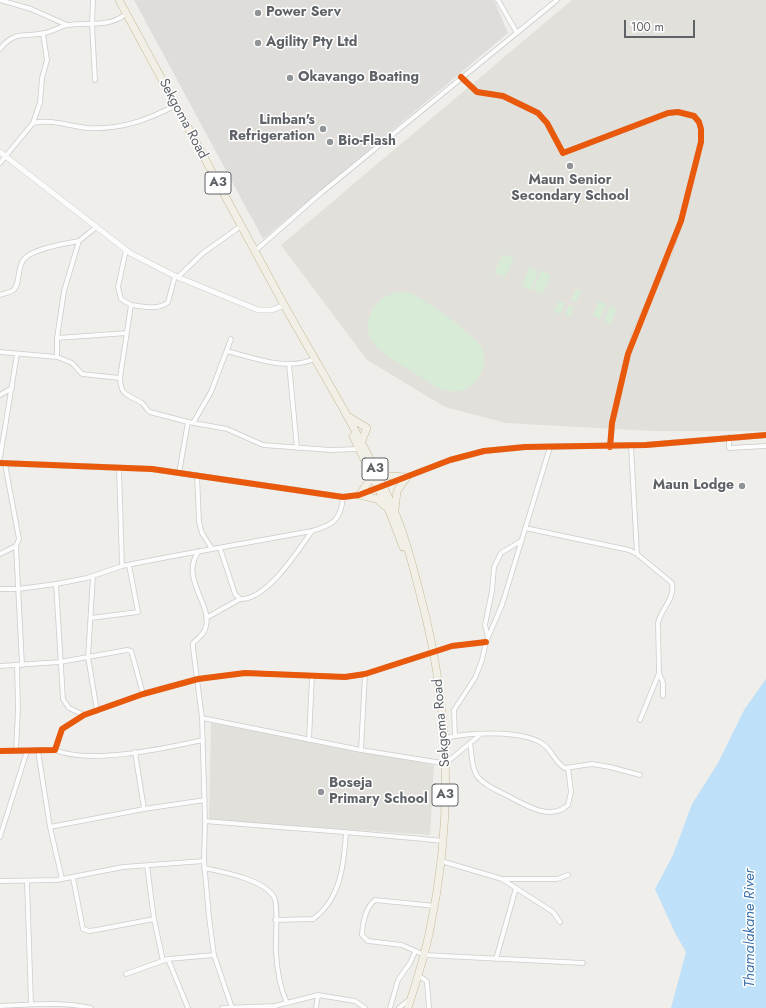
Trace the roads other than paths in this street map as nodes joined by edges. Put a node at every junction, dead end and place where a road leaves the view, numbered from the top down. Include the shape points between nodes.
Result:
1 (0, 0) edge
2 (93, 0) edge
3 (119, 0) edge
4 (498, 0) edge
5 (557, 0) edge
6 (9, 1) edge
7 (126, 14) junction
8 (92, 24) junction
9 (68, 25) junction
10 (516, 33) junction
11 (43, 34) junction
12 (0, 49) edge
13 (461, 77) junction
14 (95, 80) dead end
15 (176, 105) junction
16 (33, 123) junction
17 (0, 152) edge
18 (6, 157) junction
19 (0, 163) edge
20 (241, 226) junction
21 (95, 228) junction
22 (79, 241) junction
23 (126, 250) junction
24 (254, 251) junction
25 (177, 277) junction
26 (0, 295) edge
27 (131, 305) junction
28 (284, 305) junction
29 (127, 333) junction
30 (57, 338) junction
31 (231, 339) dead end
32 (0, 352) edge
33 (227, 352) junction
34 (18, 354) junction
35 (57, 357) junction
36 (316, 362) junction
37 (290, 364) junction
38 (120, 378) junction
39 (12, 388) junction
40 (0, 395) edge
41 (347, 416) junction
42 (190, 423) junction
43 (612, 423) dead end
44 (612, 428) dead end
45 (766, 435) edge
46 (728, 437) junction
47 (360, 446) junction
48 (631, 446) junction
49 (766, 446) edge
50 (550, 447) junction
51 (610, 447) junction
52 (297, 448) junction
53 (0, 458) edge
54 (2, 463) edge
55 (370, 465) junction
56 (119, 468) junction
57 (180, 473) junction
58 (197, 475) junction
59 (407, 477) junction
60 (381, 486) junction
61 (359, 495) junction
62 (343, 497) junction
63 (393, 512) junction
64 (525, 528) junction
65 (312, 531) junction
66 (521, 541) junction
67 (16, 546) junction
68 (220, 548) junction
69 (212, 549) junction
70 (199, 551) junction
71 (0, 554) edge
72 (637, 554) junction
73 (129, 565) junction
74 (122, 566) junction
75 (93, 576) junction
76 (56, 584) junction
77 (0, 589) edge
78 (18, 589) junction
79 (240, 599) junction
80 (91, 618) junction
81 (206, 618) junction
82 (487, 640) junction
83 (434, 651) junction
84 (88, 657) junction
85 (60, 662) junction
86 (19, 665) junction
87 (0, 666) edge
88 (659, 673) junction
89 (365, 674) junction
90 (312, 676) junction
91 (198, 679) junction
92 (143, 694) junction
93 (664, 696) dead end
94 (96, 711) junction
95 (84, 715) junction
96 (202, 718) junction
97 (640, 720) dead end
98 (481, 734) junction
99 (454, 736) junction
100 (446, 738) junction
101 (203, 740) junction
102 (309, 740) junction
103 (470, 743) junction
104 (16, 750) junction
105 (55, 750) junction
106 (361, 750) junction
107 (0, 751) edge
108 (27, 751) junction
109 (38, 751) junction
110 (135, 752) junction
111 (446, 763) junction
112 (568, 768) junction
113 (640, 775) dead end
114 (205, 800) junction
115 (144, 809) junction
116 (205, 821) junction
117 (50, 827) junction
118 (346, 832) junction
119 (0, 837) edge
120 (443, 840) junction
121 (204, 860) junction
122 (441, 861) junction
123 (147, 864) junction
124 (204, 868) junction
125 (568, 875) dead end
126 (73, 878) junction
127 (62, 879) junction
128 (502, 879) junction
129 (0, 882) edge
130 (27, 882) junction
131 (516, 888) junction
132 (435, 906) junction
133 (154, 919) junction
134 (275, 920) junction
135 (560, 922) dead end
136 (415, 952) junction
137 (214, 955) junction
138 (424, 955) junction
139 (496, 958) junction
140 (168, 959) junction
141 (163, 961) junction
142 (583, 963) dead end
143 (126, 974) dead end
144 (418, 976) junction
145 (318, 995) junction
146 (411, 998) junction
147 (31, 1003) junction
148 (287, 1003) junction
149 (0, 1006) edge
150 (91, 1008) edge
151 (188, 1008) edge
152 (222, 1008) edge
153 (232, 1008) edge
154 (316, 1008) edge
155 (366, 1008) edge
156 (390, 1008) edge
157 (399, 1008) edge
158 (408, 1008) edge
159 (430, 1008) edge

1 - 6 street
2 - 8 street
3 - 7 highway, Sekgoma Road / A3
4 - 10 street
5 - 10 street
6 - 9 street
7 - 8 street via 115,21
7 - 15 highway, Sekgoma Road / A3
8 - 9 street
8 - 14 street
9 - 11 street
10 - 13 street
11 - 12 street via 12,37
11 - 16 street via 46,60 40,103
13 - 24 street
13 - 43 street via 477,92 503,96 538,113 547,123 563,153 668,113 687,113 700,122 701,142 681,221 630,347
15 - 16 street via 142,121 117,127 86,128 47,121
15 - 20 highway, Sekgoma Road / A3
16 - 18 street
17 - 18 street
18 - 19 street
18 - 21 street
20 - 24 highway, Sekgoma Road / A3
20 - 25 street via 203,253
21 - 22 street
21 - 23 street
22 - 26 street via 54,246 24,258 19,266 15,289
22 - 30 street via 64,291
23 - 25 street
23 - 27 street via 118,287 121,299
24 - 28 highway, Sekgoma Road / A3
25 - 27 street via 165,304 157,307
25 - 28 street via 258,310 272,310
27 - 29 street
28 - 36 highway, Sekgoma Road / A3
29 - 30 street
29 - 38 street
30 - 35 street
31 - 33 street
32 - 34 street
33 - 37 street
33 - 42 street via 211,392
34 - 35 street
34 - 39 street
35 - 38 street via 72,363 82,374
36 - 37 street
36 - 41 highway, Sekgoma Road / A3
36 - 47 highway, Sekgoma Road / A3
37 - 52 street
38 - 42 street via 121,391 143,404 148,411
39 - 40 street
39 - 53 street
41 - 47 highway, Sekgoma Road / A3
41 - 47 highway via 367,428
42 - 52 street via 227,429 263,445
42 - 57 street
44 - 51 street
45 - 46 street
46 - 48 street
46 - 49 street via 729,448
47 - 52 street via 331,450
47 - 55 highway, Sekgoma Road / A3
48 - 51 street
48 - 72 street
50 - 51 street
50 - 59 street via 484,451 450,460
50 - 64 street
54 - 56 street
54 - 67 street via 19,531
55 - 59 highway via 388,476
55 - 60 highway, Sekgoma Road / A3
55 - 61 highway via 368,481
56 - 57 street
56 - 74 street
57 - 58 street
58 - 62 street
58 - 69 street via 199,522 202,533
59 - 60 street
59 - 63 highway via 397,491
60 - 61 street
60 - 63 highway, Sekgoma Road / A3
61 - 62 street
61 - 63 highway via 380,500
62 - 65 street via 339,515 333,523
63 - 83 highway, Sekgoma Road / A3 via 413,564
64 - 66 street
64 - 72 street via 620,547
65 - 68 street
65 - 79 street via 263,591 247,600
66 - 82 street via 502,605
66 - 82 street via 501,553 496,562 485,626
67 - 71 street
67 - 78 street
68 - 69 street
68 - 79 street via 235,594
69 - 70 street
70 - 73 street
70 - 81 street via 194,559 194,579
72 - 88 street via 669,580 673,588 670,601 659,616
73 - 74 street
73 - 80 street via 138,612
74 - 75 street
75 - 76 street
75 - 80 street
76 - 78 street
76 - 85 street
77 - 78 street
78 - 86 street
79 - 81 street
80 - 84 street
81 - 91 street via 204,632 193,643
82 - 83 street
82 - 99 street via 475,678 454,710
83 - 89 street
83 - 100 highway, Sekgoma Road / A3
84 - 85 street
84 - 92 street via 131,651
84 - 94 street
85 - 86 street
85 - 95 street via 65,705
86 - 87 street
86 - 104 street
88 - 93 street
88 - 97 street
89 - 90 street via 345,677
89 - 106 street
90 - 91 street via 245,674
90 - 102 street
91 - 92 street
91 - 96 street
92 - 94 street
94 - 95 street
95 - 105 street via 62,728
96 - 101 street
96 - 102 street
98 - 99 street
98 - 103 street
98 - 112 street via 508,734 532,738 550,750 560,765
99 - 100 street
100 - 111 highway, Sekgoma Road / A3
101 - 110 street
101 - 114 street
102 - 106 street
103 - 111 street
103 - 112 street via 474,769 481,780 531,808 542,811 559,811 568,805 571,792
104 - 107 street
104 - 108 street
105 - 109 street
105 - 110 street via 70,755
106 - 111 street
108 - 109 street
108 - 119 street
109 - 117 street
110 - 115 street
111 - 120 highway, Sekgoma Road / A3
112 - 113 street via 592,764
114 - 115 street
114 - 116 street
115 - 117 street
116 - 118 street
116 - 121 street
117 - 127 street
118 - 120 street
118 - 134 street via 344,862 331,901 313,919
120 - 122 highway, Sekgoma Road / A3
121 - 123 street
121 - 124 street
122 - 128 street
122 - 132 highway, Sekgoma Road / A3
123 - 126 street
123 - 133 street
124 - 134 street via 244,878 267,890 274,897
124 - 137 street
125 - 128 street via 557,879
126 - 127 street
126 - 133 street via 83,929 89,931
127 - 130 street
128 - 131 street
129 - 130 street
130 - 147 street
131 - 135 street via 553,912
131 - 139 street
132 - 136 street via 378,899 370,906 362,928 364,939 402,945
132 - 138 highway, Sekgoma Road / A3
133 - 141 street
134 - 148 street via 279,973
136 - 138 street
136 - 156 street via 398,980
137 - 140 street
137 - 153 street
138 - 139 street
138 - 144 highway, Sekgoma Road / A3
139 - 142 street
140 - 141 street
140 - 151 street
141 - 143 street
144 - 146 highway, Sekgoma Road / A3
144 - 159 street via 427,982
145 - 148 street
145 - 154 street
145 - 155 street via 355,1001
146 - 157 street
146 - 158 highway, Sekgoma Road / A3
147 - 149 street
147 - 150 street via 62,1003
148 - 153 street via 255,1008
152 - 153 street

